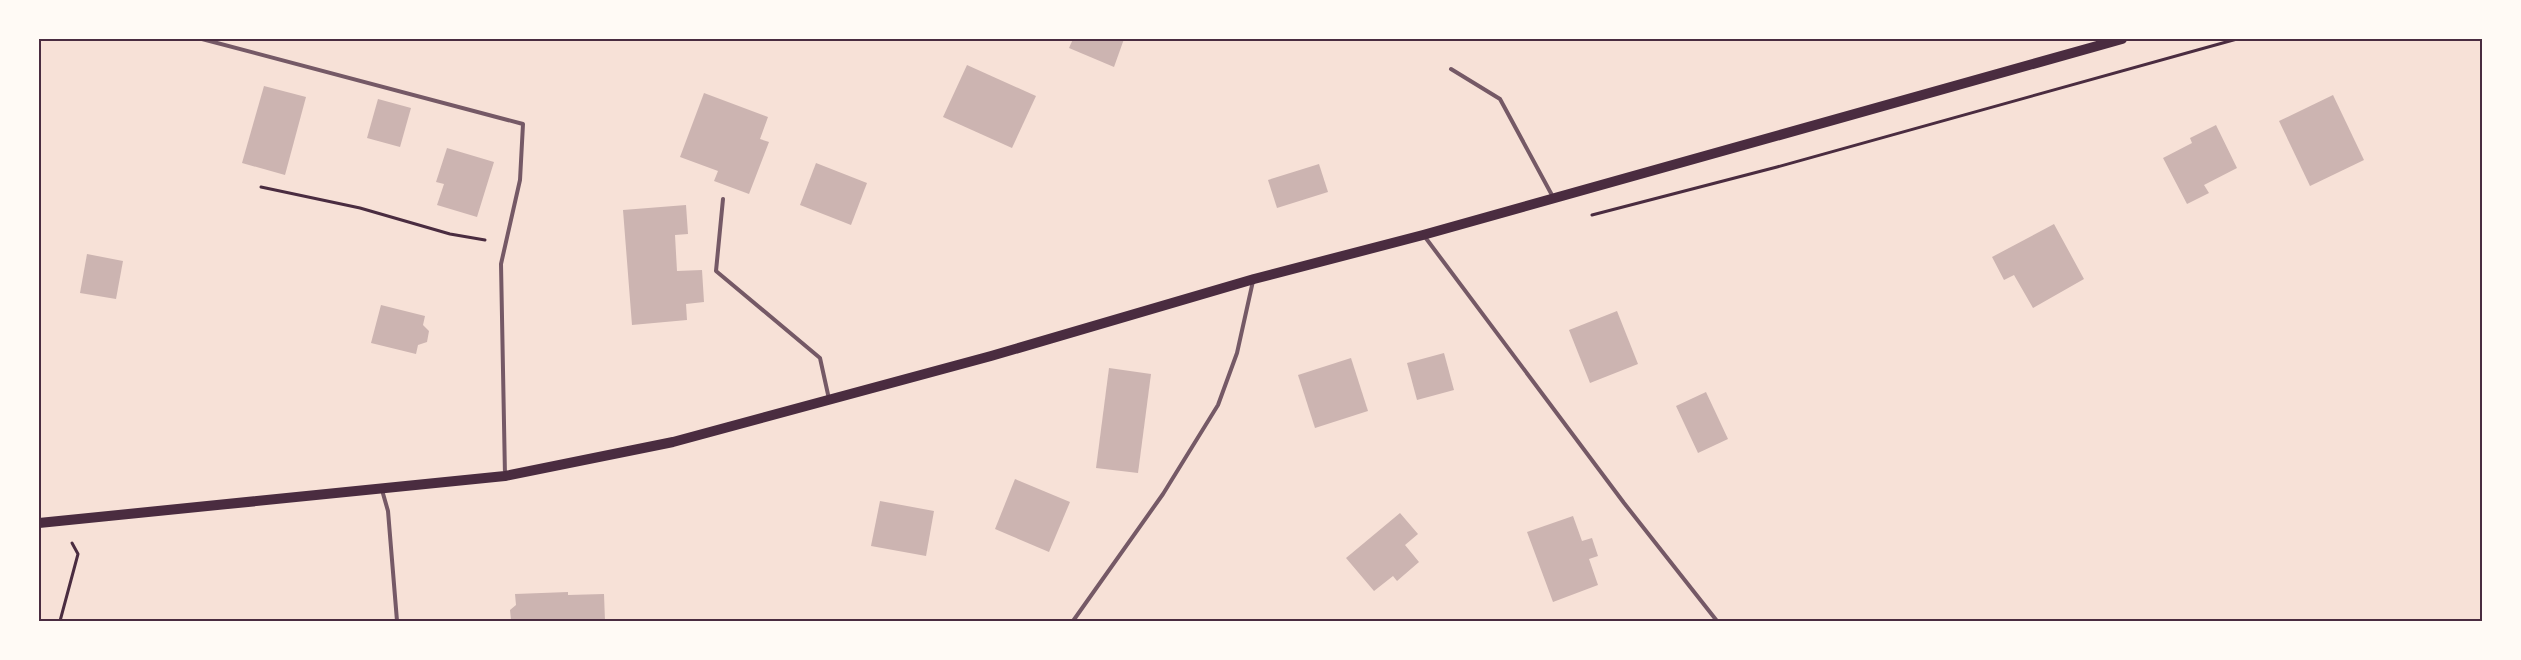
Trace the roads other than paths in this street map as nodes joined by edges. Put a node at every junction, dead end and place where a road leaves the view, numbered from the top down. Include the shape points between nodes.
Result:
1 (202, 39) edge
2 (2122, 39) edge
3 (1452, 69) dead end
4 (1554, 198) junction
5 (723, 199) dead end
6 (1424, 235) junction
7 (1254, 279) junction
8 (829, 400) junction
9 (505, 476) junction
10 (382, 488) junction
11 (39, 523) edge
12 (397, 621) edge
13 (1073, 621) edge
14 (1717, 621) edge

1 - 9 lane via 523,124 520,180 501,264
2 - 4 main road
3 - 4 lane via 1500,99
4 - 6 main road
5 - 8 lane via 716,270 820,358
6 - 7 main road
6 - 14 lane via 1624,503
7 - 8 main road
7 - 13 lane via 1237,353 1218,405 1164,494
8 - 9 main road via 673,442
9 - 10 main road
10 - 11 main road
10 - 12 lane via 388,511

